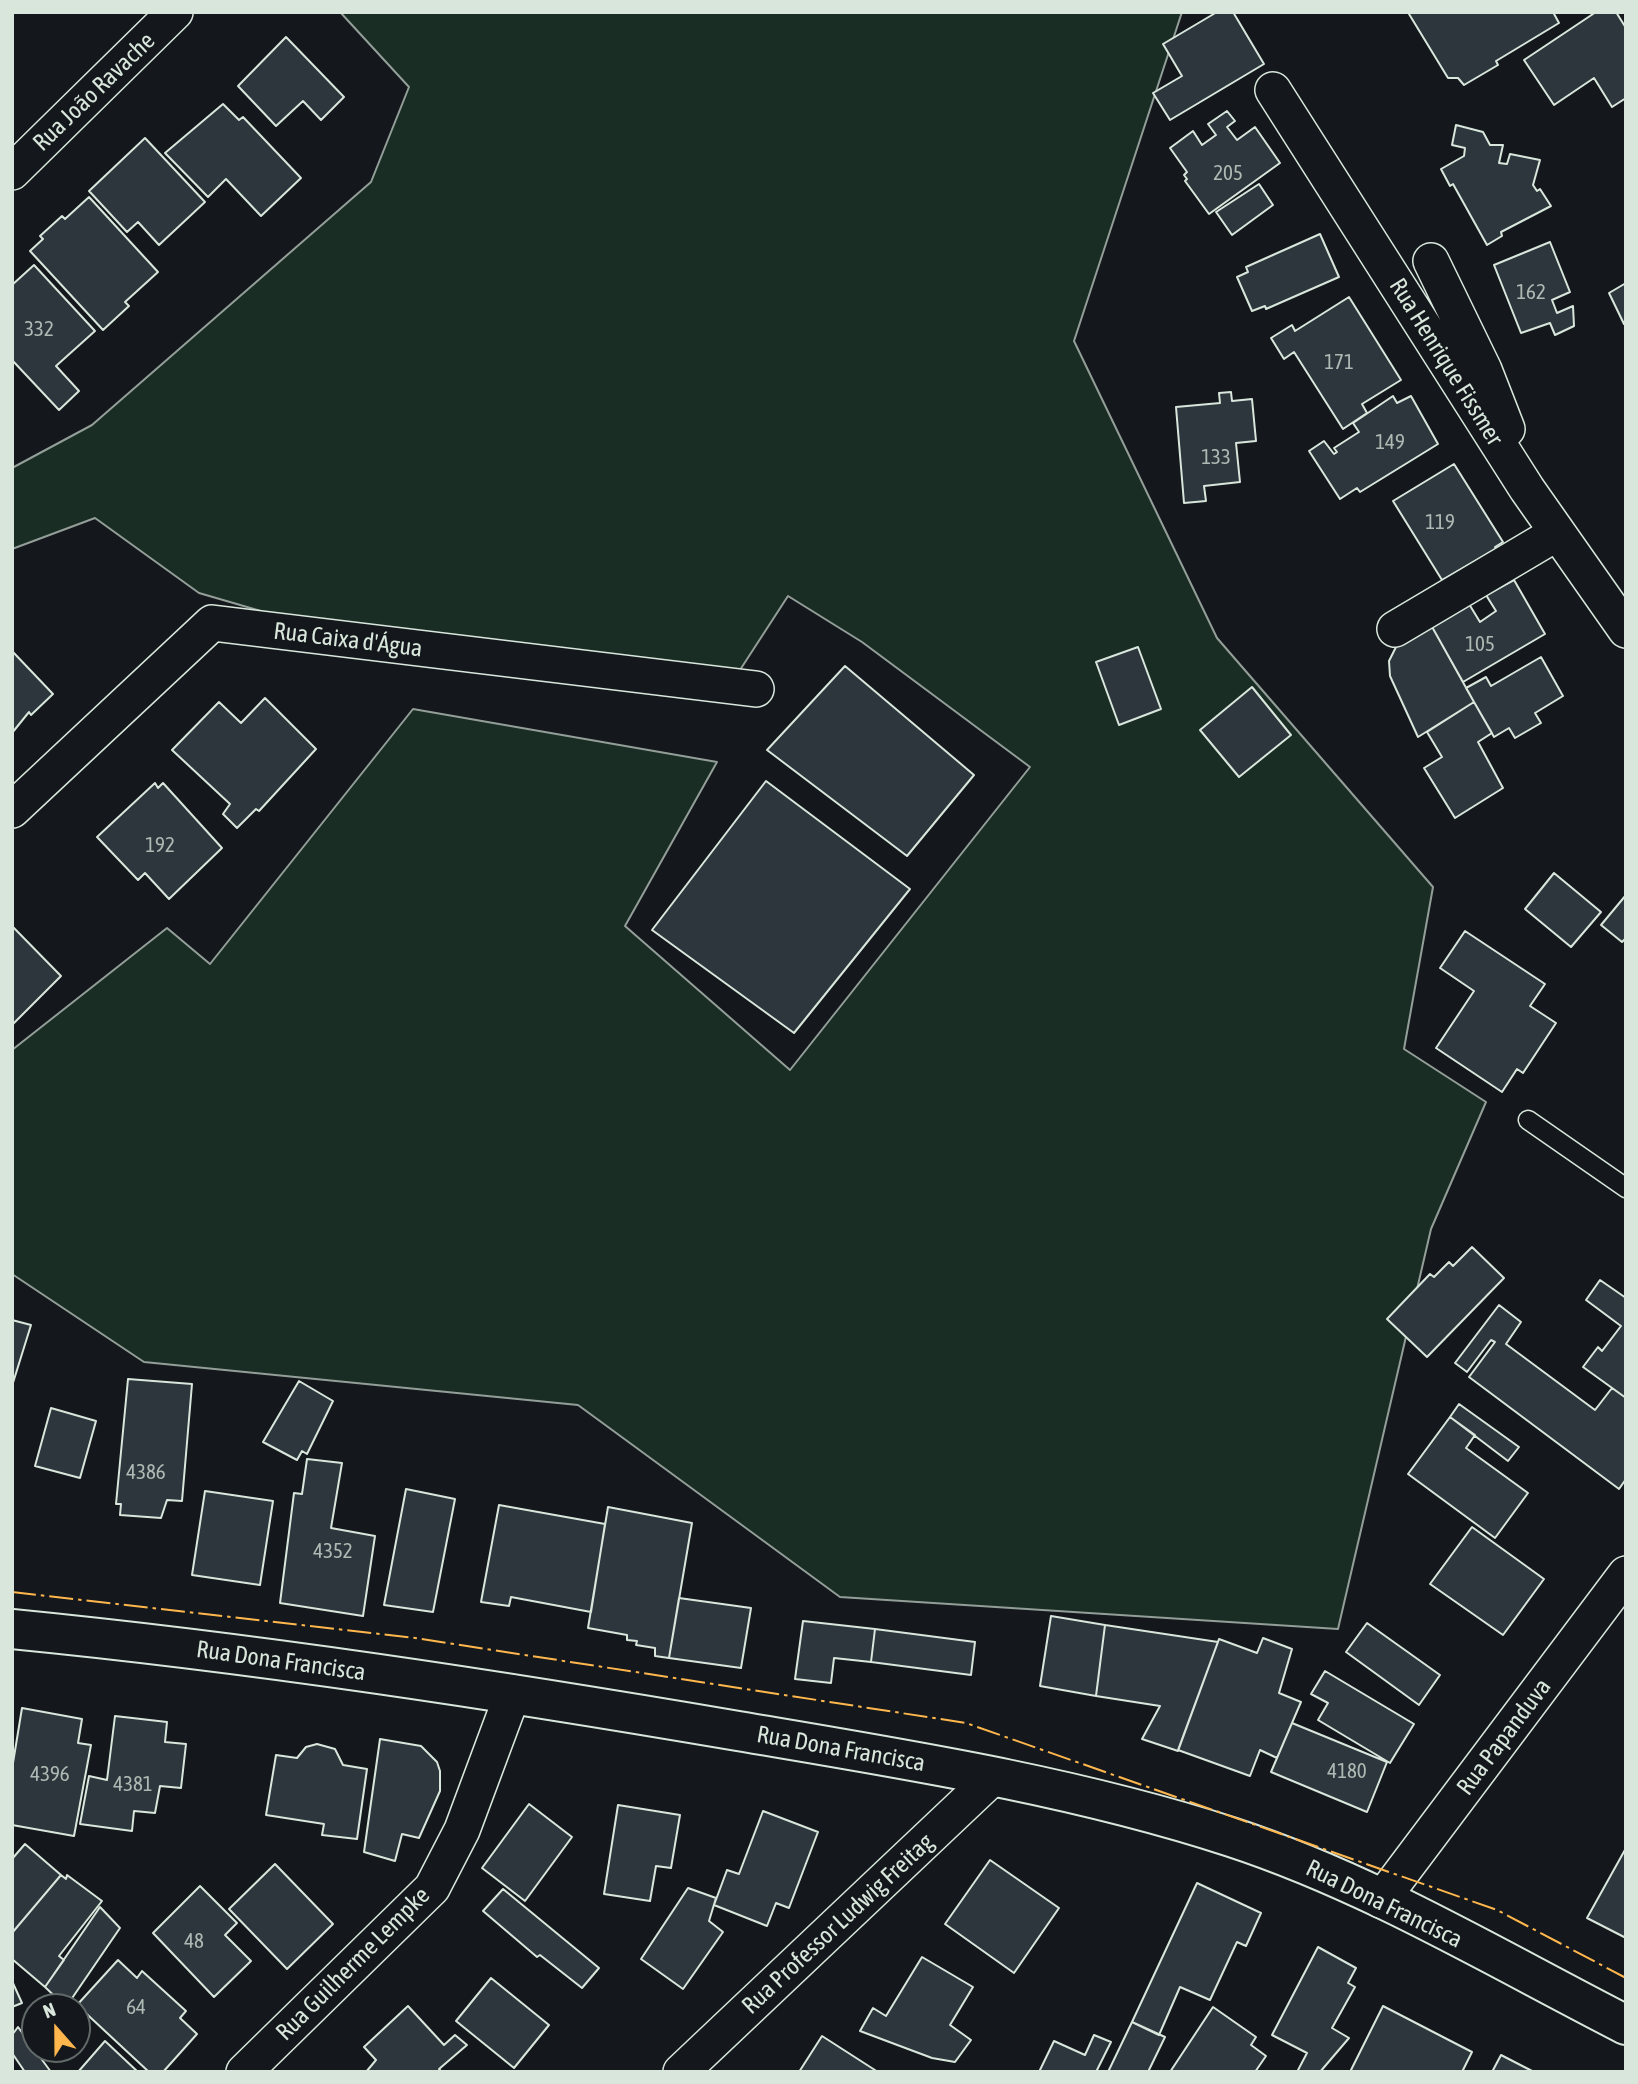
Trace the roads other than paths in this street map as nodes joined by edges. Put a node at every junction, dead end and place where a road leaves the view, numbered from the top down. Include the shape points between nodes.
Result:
1 (175, 12) edge
2 (1273, 90) dead end
3 (12, 172) edge
4 (1432, 261) dead end
5 (1527, 489) junction
6 (1557, 533) junction
7 (1395, 629) dead end
8 (1626, 630) edge
9 (756, 689) dead end
10 (12, 810) edge
11 (1528, 1120) dead end
12 (1626, 1188) edge
13 (1626, 1574) edge
14 (12, 1629) edge
15 (513, 1693) junction
16 (994, 1776) junction
17 (1381, 1900) junction
18 (1626, 2025) edge
19 (244, 2072) edge
20 (681, 2072) edge

1 - 3 street, Rua João Ravache
2 - 5 street, Rua Henrique Fissmer
4 - 5 street via 1484,370
5 - 6 street, Rua Henrique Fissmer
6 - 7 street
6 - 8 street, Rua Henrique Fissmer
9 - 10 street, Rua Caixa d'Água via 212,623
11 - 12 lane
13 - 17 street, Rua Papanduva
14 - 15 main road, Rua Dona Francisca via 205,1650
15 - 16 main road, Rua Dona Francisca
15 - 19 street, Rua Guilherme Lempke via 462,1830 432,1888
16 - 17 main road, Rua Dona Francisca via 1232,1837
16 - 20 street, Rua Professor Ludwig Freitag
17 - 18 main road, Rua Dona Francisca

